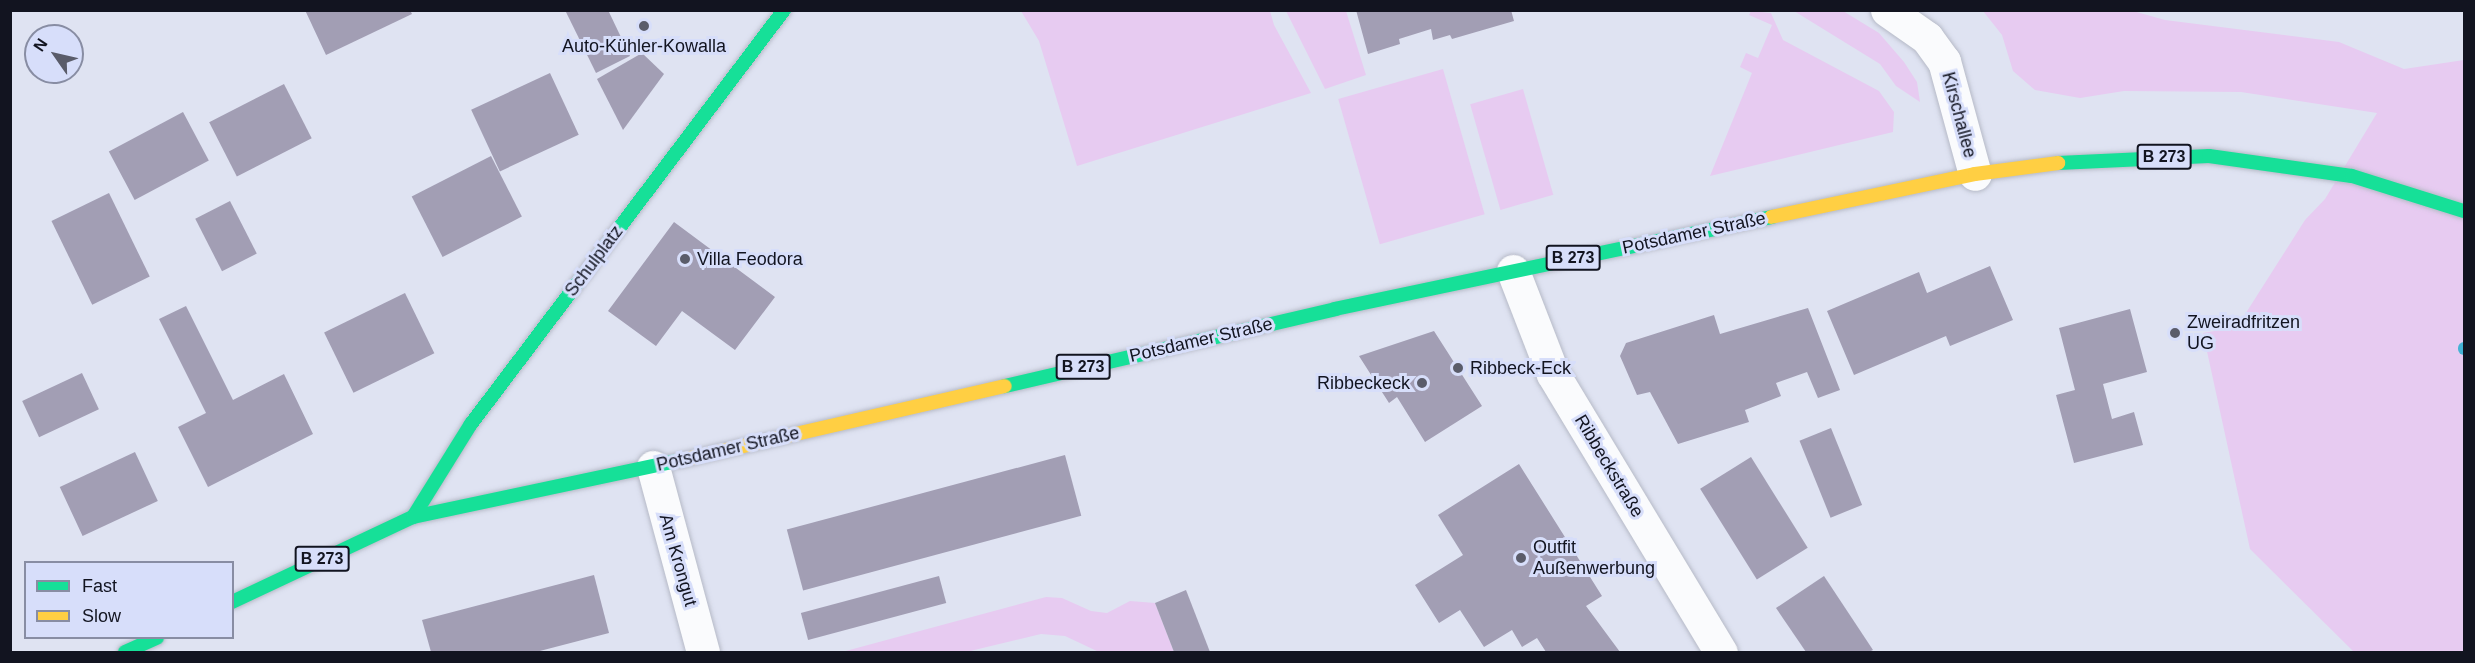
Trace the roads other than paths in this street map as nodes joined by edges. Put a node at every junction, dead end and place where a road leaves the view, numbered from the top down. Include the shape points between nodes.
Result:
1 (784, 10) edge
2 (1887, 10) edge
3 (1975, 174) junction
4 (2464, 211) edge
5 (1513, 271) junction
6 (652, 466) junction
7 (412, 517) junction
8 (234, 601) edge
9 (155, 639) edge
10 (125, 652) edge
11 (703, 652) edge
12 (1721, 652) edge

1 - 7 main road, Schulplatz via 471,424
2 - 3 street, Kirschallee via 1927,38 1944,61
3 - 4 main road, B 273 via 2088,159 2209,156 2333,172
3 - 5 main road, Potsdamer Straße / B 273
5 - 6 main road, Potsdamer Straße / B 273
5 - 12 street, Ribbeckstraße via 1553,374
6 - 7 main road, Potsdamer Straße / B 273
6 - 11 street, Am Krongut
7 - 8 main road, Potsdamer Straße / B 273
9 - 10 main road

